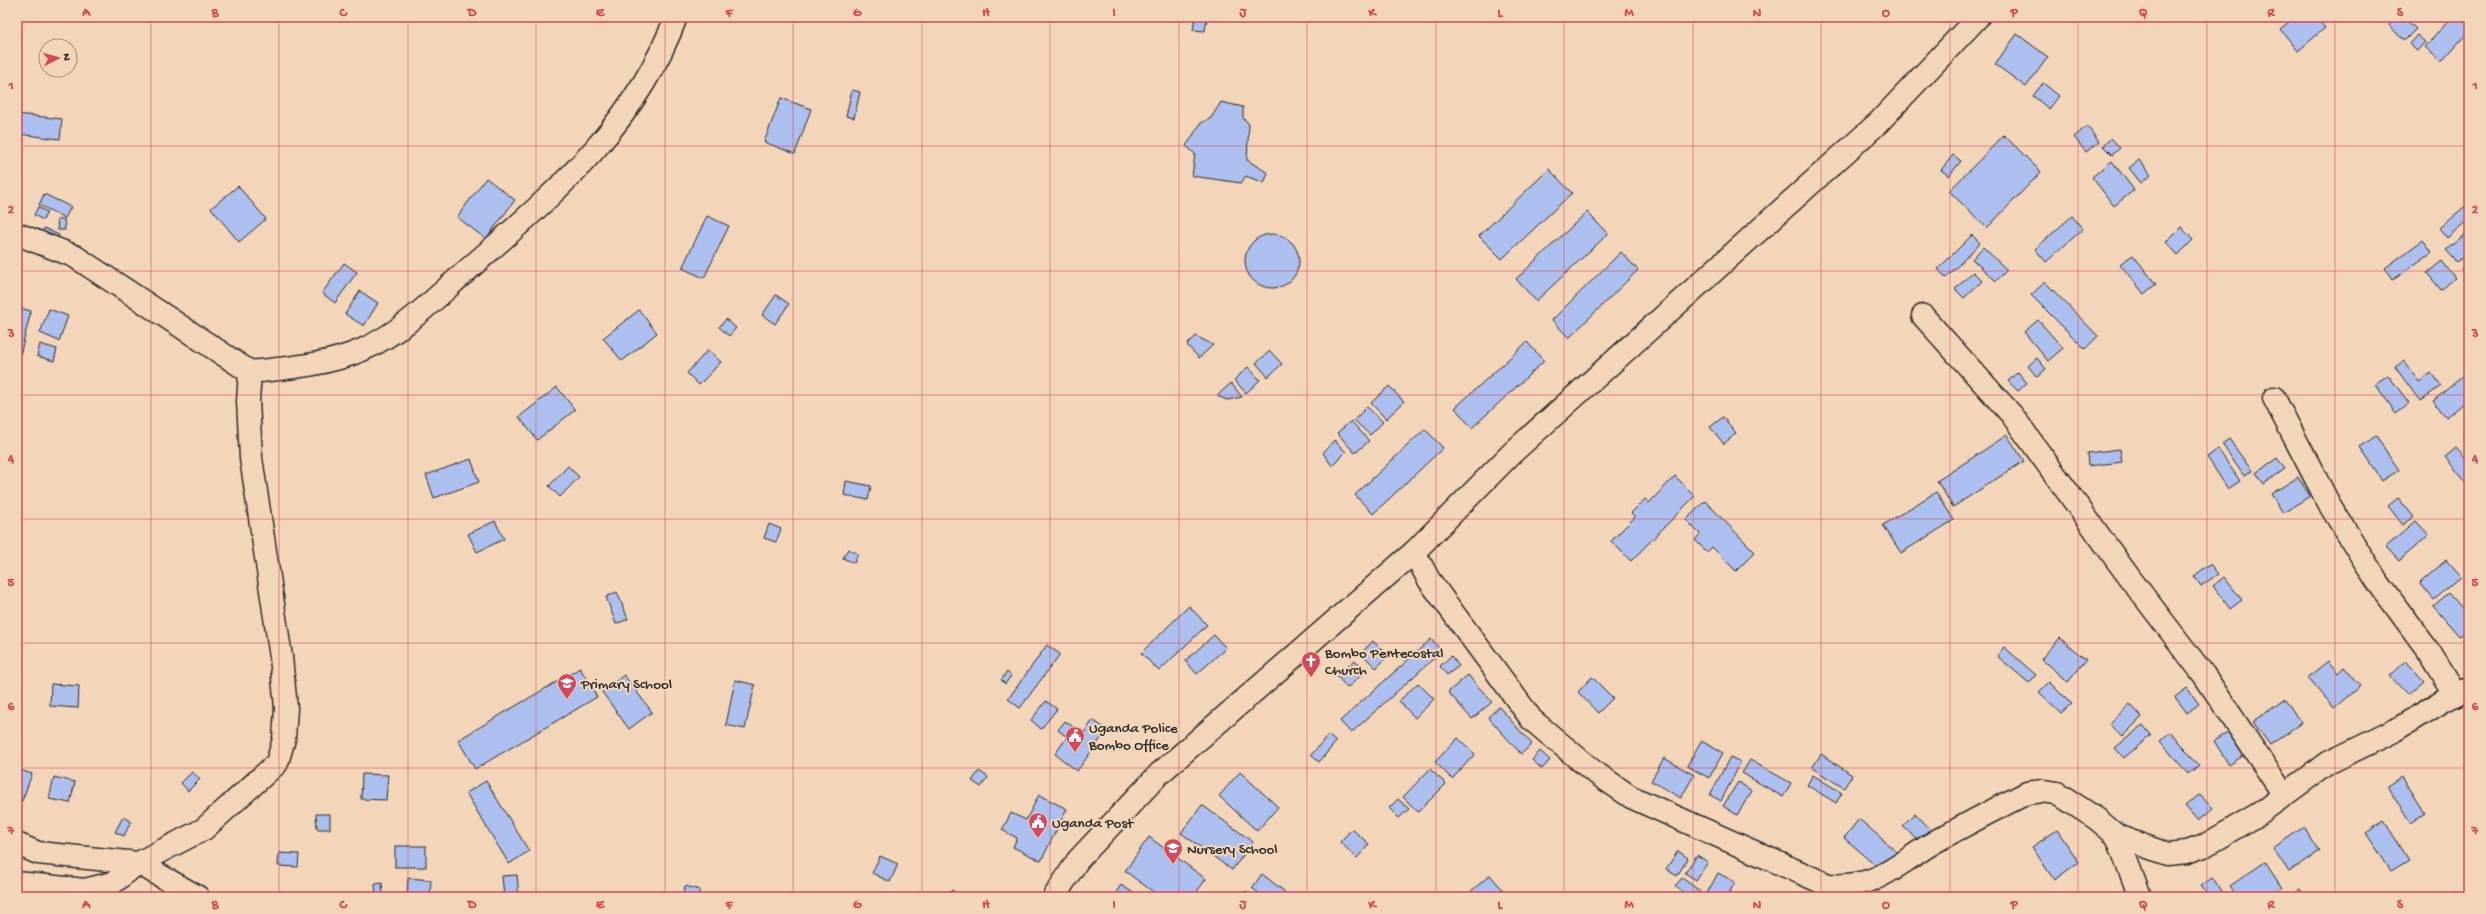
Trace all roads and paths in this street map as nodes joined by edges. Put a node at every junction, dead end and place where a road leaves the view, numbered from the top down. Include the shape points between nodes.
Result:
1 (676, 17) edge
2 (1978, 17) edge
3 (17, 234) edge
4 (1923, 316) dead end
5 (250, 372) junction
6 (2274, 398) dead end
7 (1414, 552) junction
8 (2462, 692) edge
9 (2284, 795) junction
10 (2117, 836) junction
11 (17, 844) edge
12 (138, 863) junction
13 (17, 883) edge
14 (86, 894) edge
15 (198, 897) edge
16 (1054, 897) edge
17 (2140, 897) edge

1 - 5 street via 655,65 630,107 598,148 556,192 423,311 363,349 336,359
2 - 7 street via 1878,123 1518,447
3 - 5 street via 74,256
4 - 9 street via 2012,415 2204,675
5 - 12 street via 248,401 251,458 281,657 286,723 284,739 277,763 204,829
6 - 8 street via 2329,504 2377,581
7 - 10 street via 1429,580 1532,720 1593,771 1631,797 1810,878 1828,885 1846,886 1871,880 1889,873 1936,841 1981,817 2027,793 2042,790 2066,797
7 - 16 street via 1159,774 1078,860
8 - 9 street via 2396,730 2328,763
9 - 10 street via 2260,813 2204,846 2187,852 2167,854
10 - 17 street
11 - 12 street via 38,853
12 - 14 street via 113,883
12 - 15 street
13 - 14 street

